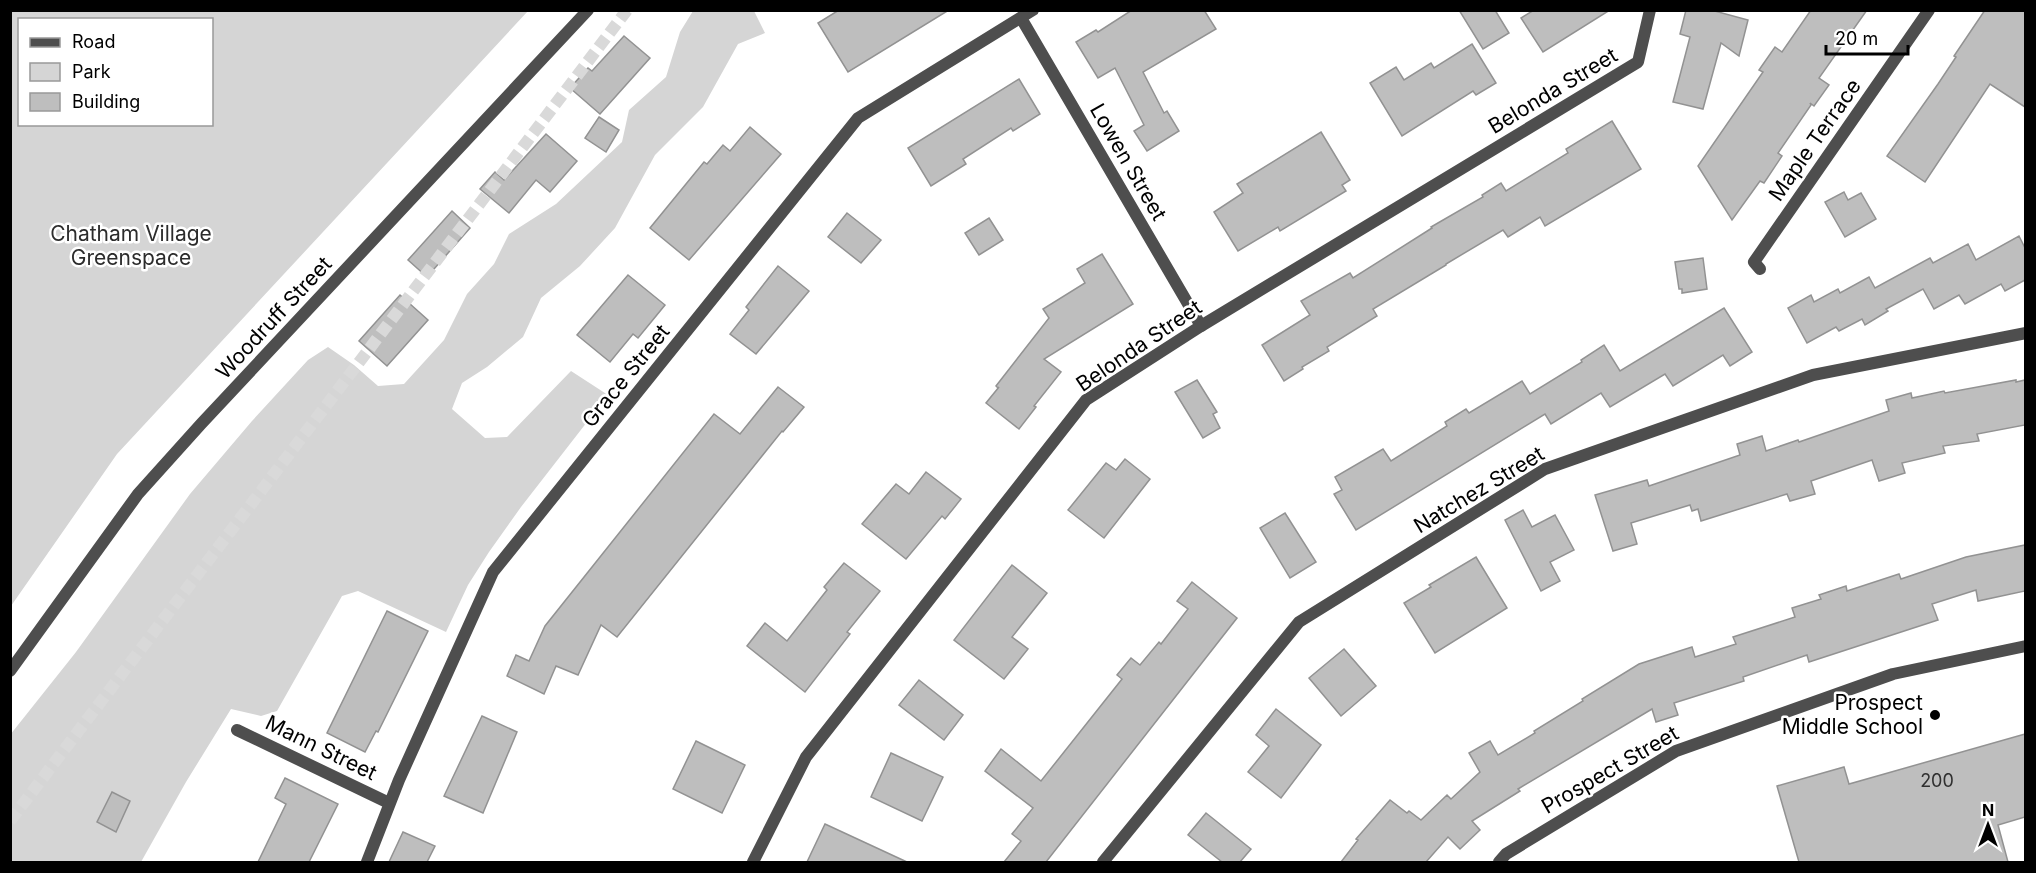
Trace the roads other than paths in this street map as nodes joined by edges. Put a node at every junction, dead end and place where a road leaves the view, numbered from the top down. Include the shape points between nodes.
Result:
1 (588, 10) edge
2 (1033, 10) edge
3 (1650, 10) edge
4 (1929, 10) edge
5 (1021, 18) junction
6 (1757, 266) dead end
7 (1201, 326) junction
8 (2025, 333) edge
9 (2025, 646) edge
10 (10, 671) edge
11 (237, 730) dead end
12 (389, 802) junction
13 (367, 862) edge
14 (753, 862) edge
15 (1103, 862) edge
16 (1498, 862) edge

1 - 10 street, Woodruff Street via 138,494
2 - 5 street, Grace Street
3 - 7 street, Belonda Street via 1638,62
4 - 6 street, Maple Terrace
5 - 7 street, Lowen Street
5 - 12 street, Grace Street via 858,118 850,127 493,572
7 - 14 street, Belonda Street via 1086,400 806,757
8 - 15 street, Natchez Street via 1814,375 1545,470 1299,622
9 - 16 street, Prospect Street via 1893,674 1676,751
11 - 12 street, Mann Street
12 - 13 street, Grace Street

